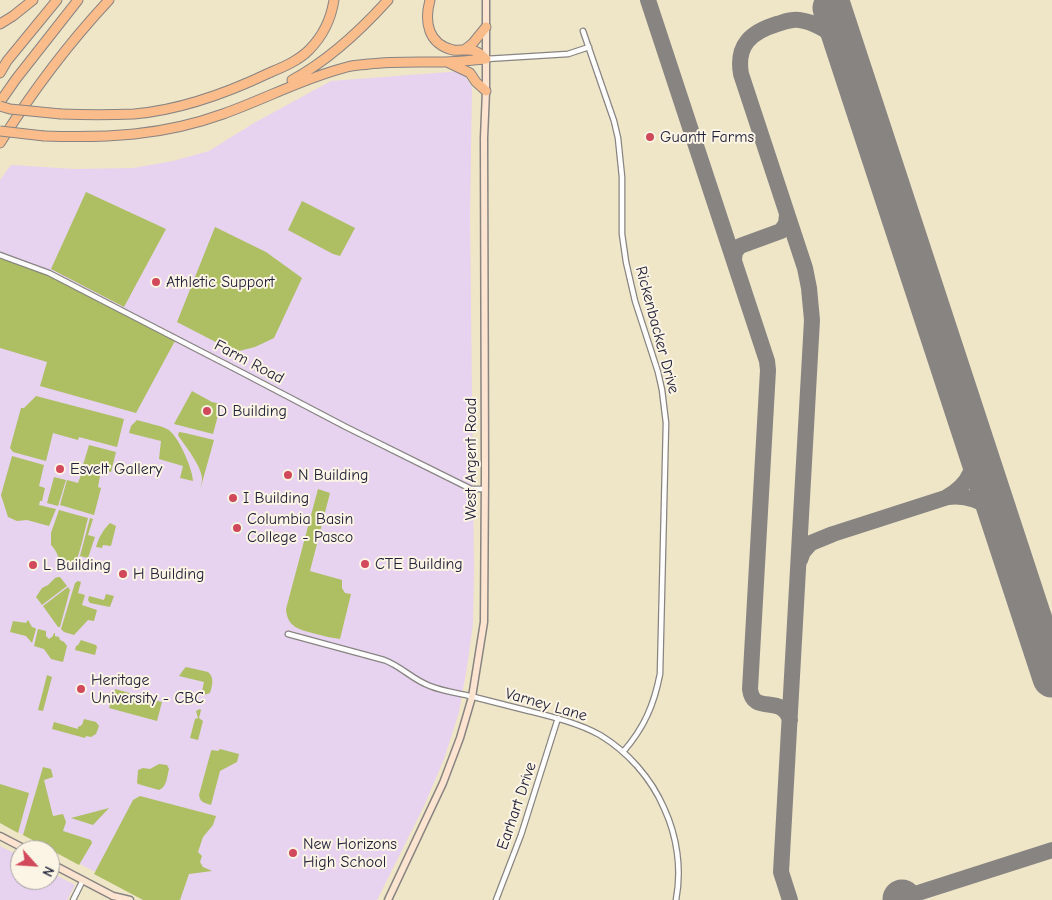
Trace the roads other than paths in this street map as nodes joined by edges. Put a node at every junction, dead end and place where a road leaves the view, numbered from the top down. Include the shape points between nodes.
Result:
1 (33, 0) edge
2 (57, 0) edge
3 (78, 0) edge
4 (108, 0) edge
5 (117, 0) edge
6 (334, 0) edge
7 (388, 0) edge
8 (430, 0) edge
9 (486, 0) edge
10 (0, 24) edge
11 (486, 27) junction
12 (583, 31) dead end
13 (80, 33) junction
14 (589, 47) junction
15 (464, 50) junction
16 (486, 59) junction
17 (446, 62) junction
18 (0, 73) edge
19 (486, 91) junction
20 (259, 99) junction
21 (0, 102) edge
22 (0, 106) edge
23 (0, 131) edge
24 (0, 143) edge
25 (0, 255) edge
26 (485, 489) junction
27 (288, 634) dead end
28 (472, 697) junction
29 (558, 718) junction
30 (623, 752) junction
31 (60, 867) edge
32 (83, 880) junction
33 (115, 898) edge
34 (73, 900) edge
35 (130, 900) edge
36 (388, 900) edge
37 (496, 900) edge
38 (676, 900) edge

1 - 10 highway
2 - 18 highway
3 - 21 highway
4 - 13 highway
5 - 13 highway
6 - 22 highway, bridge via 324,32 308,51 289,64 210,97 136,114 61,114
7 - 20 highway via 330,56
8 - 15 highway via 427,19 432,36 445,47
9 - 11 main road, West Argent Road
11 - 15 highway
11 - 16 main road, West Argent Road
12 - 14 street, Rickenbacker Drive
13 - 24 highway via 39,85
14 - 16 street via 568,54
14 - 30 street, Rickenbacker Drive via 618,138 626,262 658,372 666,422 660,674 650,712 639,733
15 - 16 highway via 476,51
16 - 17 highway
16 - 19 main road, West Argent Road
17 - 19 highway via 470,72
17 - 20 highway via 396,61 348,66
19 - 26 main road, West Argent Road
20 - 23 highway, bridge via 209,119 162,131 100,137
25 - 26 street, Farm Road via 49,272 471,489
26 - 28 main road, West Argent Road via 484,622
27 - 28 street, Varney Lane via 384,660 430,686
28 - 29 street, Varney Lane
28 - 36 main road, West Argent Road via 443,782
29 - 30 street, Varney Lane via 600,735
29 - 37 street, Earhart Drive via 521,835
30 - 38 street, Varney Lane via 659,795 666,812 678,857
31 - 32 main road
32 - 33 main road
32 - 34 street
33 - 35 main road

